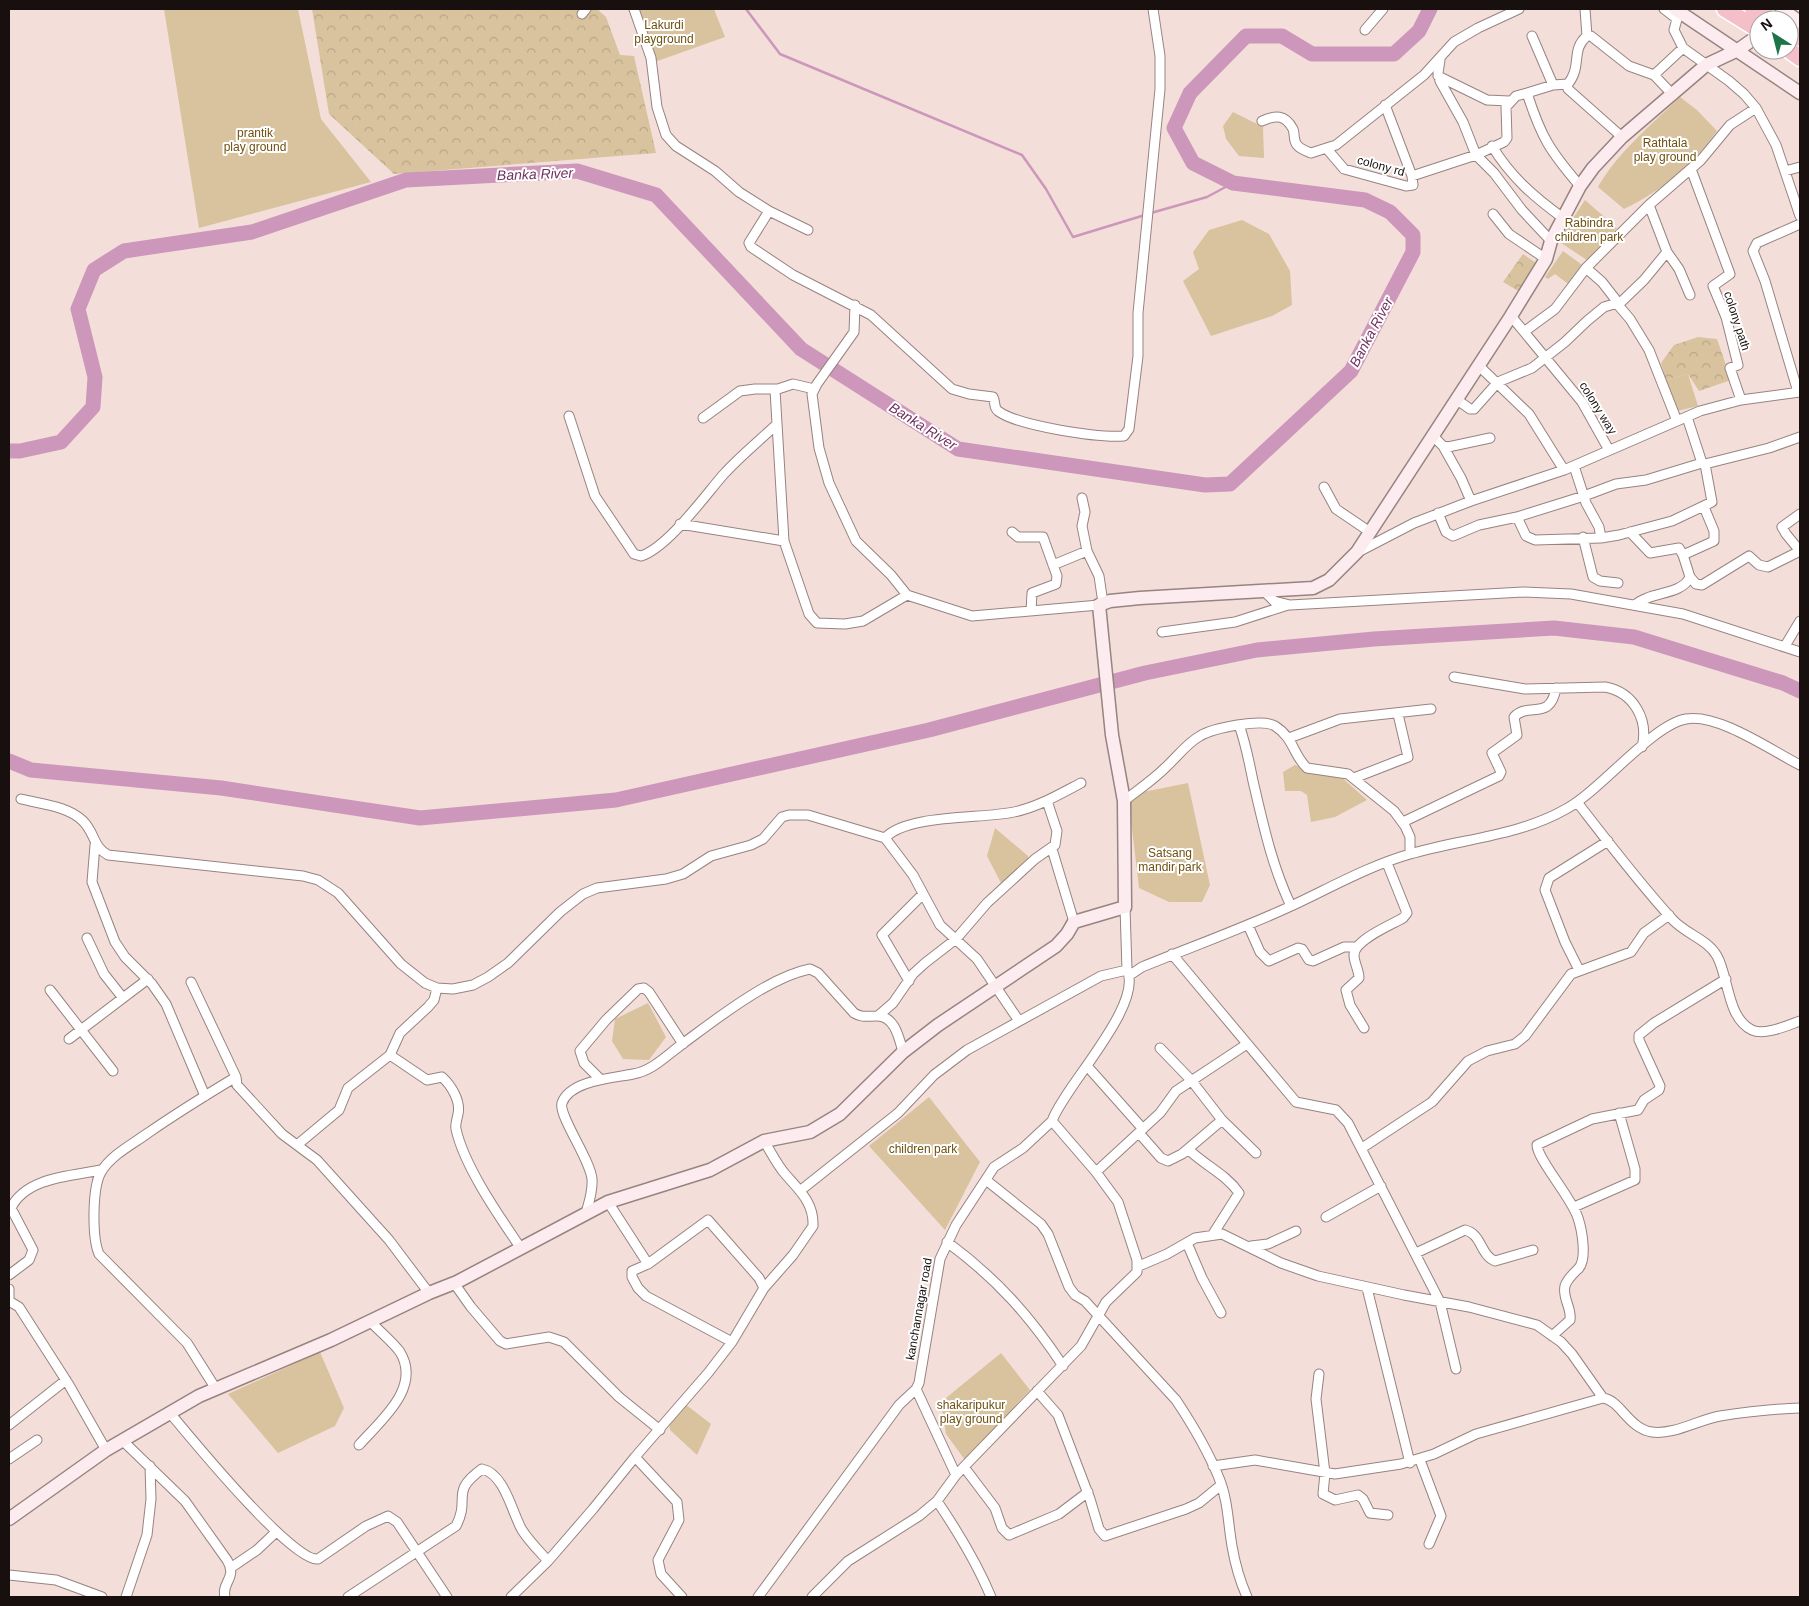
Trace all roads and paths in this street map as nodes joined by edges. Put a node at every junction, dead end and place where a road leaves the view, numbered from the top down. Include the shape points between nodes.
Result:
1 (634, 9) edge
2 (1153, 9) edge
3 (1383, 9) edge
4 (1519, 9) edge
5 (1585, 9) edge
6 (1664, 9) edge
7 (1676, 9) edge
8 (1725, 9) edge
9 (1782, 9) edge
10 (1800, 22) edge
11 (1749, 29) edge
12 (1366, 30) dead end
13 (1532, 36) dead end
14 (1587, 36) junction
15 (1749, 41) edge
16 (1683, 48) junction
17 (1738, 50) junction
18 (1440, 60) junction
19 (1706, 65) junction
20 (1654, 75) junction
21 (1438, 76) junction
22 (1568, 84) junction
23 (1553, 85) junction
24 (1527, 93) junction
25 (1800, 93) edge
26 (1673, 95) junction
27 (1509, 101) junction
28 (1385, 105) junction
29 (1756, 108) junction
30 (1262, 121) dead end
31 (1622, 138) junction
32 (1492, 146) junction
33 (1327, 149) junction
34 (1476, 155) junction
35 (1800, 167) edge
36 (1691, 169) junction
37 (1785, 171) junction
38 (1412, 176) junction
39 (1800, 185) edge
40 (1580, 186) junction
41 (1791, 188) junction
42 (1649, 205) junction
43 (769, 211) junction
44 (1493, 214) dead end
45 (1800, 216) edge
46 (1563, 218) junction
47 (1800, 224) edge
48 (808, 230) dead end
49 (1551, 240) junction
50 (1667, 252) junction
51 (1546, 258) junction
52 (1586, 268) junction
53 (1690, 295) dead end
54 (1616, 304) junction
55 (855, 305) junction
56 (1511, 316) junction
57 (1525, 331) junction
58 (1545, 357) junction
59 (1478, 365) junction
60 (1498, 382) junction
61 (813, 386) junction
62 (775, 390) junction
63 (1799, 392) edge
64 (1456, 399) junction
65 (1741, 400) junction
66 (569, 416) dead end
67 (1687, 417) junction
68 (703, 418) dead end
69 (1675, 419) junction
70 (777, 424) junction
71 (1432, 435) junction
72 (1800, 437) edge
73 (1490, 438) dead end
74 (1443, 446) junction
75 (1609, 450) junction
76 (1703, 464) junction
77 (1574, 466) junction
78 (1564, 470) junction
79 (1324, 487) dead end
80 (1584, 496) junction
81 (1082, 498) dead end
82 (1471, 501) junction
83 (1704, 507) junction
84 (1438, 513) junction
85 (1800, 514) edge
86 (1517, 517) junction
87 (680, 524) junction
88 (1012, 532) dead end
89 (1370, 532) junction
90 (1630, 532) junction
91 (1582, 537) junction
92 (1601, 538) junction
93 (784, 540) junction
94 (1087, 551) junction
95 (1800, 551) edge
96 (1358, 552) junction
97 (1683, 555) junction
98 (1053, 565) junction
99 (1690, 577) junction
100 (1618, 583) dead end
101 (1264, 591) junction
102 (907, 595) junction
103 (1101, 604) junction
104 (1290, 605) junction
105 (1635, 605) junction
106 (1030, 611) junction
107 (1800, 621) edge
108 (1162, 632) dead end
109 (1785, 646) junction
110 (1800, 652) edge
111 (1454, 678) dead end
112 (1556, 688) junction
113 (1431, 708) dead end
114 (1398, 714) junction
115 (1239, 726) junction
116 (1289, 738) junction
117 (1642, 747) junction
118 (1800, 766) edge
119 (1354, 778) junction
120 (1081, 783) dead end
121 (21, 799) dead end
122 (1047, 801) junction
123 (1124, 801) junction
124 (1577, 802) junction
125 (1403, 822) junction
126 (884, 838) junction
127 (1608, 841) junction
128 (95, 845) junction
129 (1052, 849) junction
130 (1410, 854) junction
131 (1387, 863) junction
132 (923, 894) junction
133 (1291, 906) junction
134 (1126, 907) junction
135 (1669, 915) junction
136 (1074, 922) junction
137 (1248, 925) junction
138 (87, 938) dead end
139 (956, 939) junction
140 (1356, 947) junction
141 (1172, 954) junction
142 (1579, 970) junction
143 (1128, 972) junction
144 (148, 979) junction
145 (1726, 979) junction
146 (909, 981) junction
147 (191, 982) dead end
148 (437, 988) junction
149 (996, 988) junction
150 (50, 990) dead end
151 (123, 998) junction
152 (878, 1016) junction
153 (1019, 1020) junction
154 (1800, 1021) edge
155 (1364, 1028) dead end
156 (82, 1030) junction
157 (69, 1039) dead end
158 (683, 1044) junction
159 (1247, 1044) junction
160 (1160, 1048) dead end
161 (903, 1052) junction
162 (390, 1055) junction
163 (1087, 1066) junction
164 (113, 1071) dead end
165 (236, 1077) junction
166 (600, 1079) junction
167 (1191, 1080) junction
168 (205, 1096) junction
169 (1619, 1113) junction
170 (1052, 1120) junction
171 (1222, 1120) junction
172 (1141, 1131) junction
173 (764, 1141) junction
174 (297, 1145) junction
175 (1362, 1148) junction
176 (1188, 1149) junction
177 (1256, 1153) dead end
178 (101, 1170) junction
179 (1096, 1172) junction
180 (986, 1180) junction
181 (1381, 1186) junction
182 (801, 1190) junction
183 (608, 1202) junction
184 (1574, 1207) junction
185 (586, 1213) junction
186 (1326, 1217) dead end
187 (1296, 1231) dead end
188 (1213, 1234) junction
189 (947, 1242) junction
190 (1187, 1243) junction
191 (1248, 1246) junction
192 (520, 1247) junction
193 (1533, 1250) dead end
194 (1416, 1253) junction
195 (648, 1264) junction
196 (1139, 1266) junction
197 (9, 1275) edge
198 (454, 1283) junction
199 (9, 1288) edge
200 (764, 1288) junction
201 (1367, 1288) junction
202 (429, 1293) junction
203 (9, 1301) edge
204 (1440, 1302) junction
205 (1221, 1314) dead end
206 (1099, 1315) junction
207 (370, 1322) junction
208 (1552, 1336) junction
209 (732, 1342) junction
210 (1063, 1366) junction
211 (1456, 1369) dead end
212 (1319, 1374) dead end
213 (66, 1380) junction
214 (216, 1389) junction
215 (916, 1389) junction
216 (1037, 1390) junction
217 (1603, 1398) junction
218 (1800, 1408) edge
219 (170, 1413) junction
220 (9, 1425) edge
221 (660, 1430) junction
222 (37, 1440) dead end
223 (123, 1441) junction
224 (359, 1445) dead end
225 (106, 1450) junction
226 (635, 1456) junction
227 (9, 1459) edge
228 (1420, 1460) junction
229 (1410, 1463) junction
230 (150, 1466) junction
231 (1213, 1466) junction
232 (964, 1467) junction
233 (1325, 1473) junction
234 (956, 1475) junction
235 (1221, 1485) junction
236 (1088, 1492) junction
237 (937, 1501) junction
238 (1388, 1514) dead end
239 (9, 1519) edge
240 (276, 1532) junction
241 (1429, 1544) dead end
242 (416, 1554) junction
243 (548, 1561) junction
244 (232, 1567) junction
245 (9, 1575) edge
246 (102, 1597) edge
247 (126, 1597) edge
248 (225, 1597) edge
249 (348, 1597) edge
250 (447, 1597) edge
251 (511, 1597) edge
252 (682, 1597) edge
253 (758, 1597) edge
254 (812, 1597) edge
255 (991, 1597) edge
256 (1247, 1597) edge

1 - 43 street via 651,58 657,107 666,135 676,146 691,153 739,192
2 - 55 street via 1161,76 1138,313 1138,356 1129,429 1124,436 1035,424 998,411 993,397 952,389 882,323
3 - 12 street
4 - 18 street via 1454,42
5 - 14 street
6 - 16 street via 1677,19 1674,30
7 - 17 main road
8 - 11 highway
9 - 10 main road
13 - 23 street
14 - 20 street via 1628,66
14 - 22 street via 1578,50 1576,73
15 - 17 main road
16 - 19 street
16 - 20 street
17 - 19 main road
17 - 25 main road
18 - 21 street
18 - 28 street
19 - 26 main road
19 - 29 street via 1739,90
20 - 26 street
21 - 27 street via 1486,100
21 - 34 street via 1463,122
22 - 23 street
22 - 31 street via 1570,92
23 - 24 street
24 - 27 street
24 - 40 street via 1540,134
26 - 31 main road
27 - 32 street via 1506,138
28 - 33 street
28 - 38 street, colony rd
29 - 36 street via 1730,125
29 - 37 street via 1776,145
30 - 33 street via 1278,116 1293,130 1295,142 1302,149 1311,153
31 - 40 main road
32 - 34 street
32 - 46 street via 1525,188
33 - 38 street, colony rd via 1344,169 1362,175 1410,186 1414,181
34 - 38 street
34 - 49 street
35 - 37 street
36 - 42 street
36 - 65 street, colony path via 1730,274 1713,286 1726,317 1738,365 1730,368
37 - 41 street
39 - 41 street
40 - 46 main road
41 - 45 street
42 - 50 street
42 - 52 street
43 - 48 street
43 - 55 street via 749,243 751,247 793,275
44 - 51 street via 1509,234
46 - 49 main road
47 - 63 street via 1757,243 1753,251
49 - 51 main road
50 - 53 street via 1679,269
50 - 54 street via 1644,280
51 - 56 main road
52 - 54 street via 1613,295
52 - 57 street via 1554,309
54 - 58 street via 1604,307
54 - 69 street via 1649,350
55 - 61 street via 854,332
56 - 57 street, colony way
56 - 59 main road
57 - 58 street, colony way
58 - 60 street via 1530,369
58 - 75 street, colony way via 1582,402
59 - 60 street
59 - 64 main road
60 - 64 street via 1474,409
60 - 78 street via 1529,414
61 - 62 street via 793,384
61 - 102 street via 812,402 819,448 841,512 856,541
62 - 68 street via 740,391
62 - 70 street
63 - 65 street
64 - 71 main road
65 - 67 street via 1700,410
66 - 87 street via 594,496 634,554 649,554
67 - 69 street
67 - 76 street
69 - 75 street
70 - 87 street via 724,474
70 - 93 street
71 - 74 street
71 - 89 main road
72 - 76 street
73 - 74 street
74 - 82 street
75 - 77 street
76 - 80 street via 1610,485
76 - 83 street via 1712,499 1711,504
77 - 78 street
77 - 80 street
78 - 82 street
79 - 89 street via 1336,509
80 - 86 street
80 - 92 street via 1599,526
81 - 94 street via 1086,512 1082,526
82 - 84 street
83 - 90 street via 1672,521
83 - 97 street via 1714,531 1714,541
84 - 86 street via 1446,532 1453,536 1479,525
84 - 96 street
85 - 95 street via 1782,526
86 - 91 street via 1530,539
87 - 93 street
88 - 98 street via 1018,537 1042,537
89 - 96 main road
90 - 92 street
90 - 97 street via 1650,554 1676,548
91 - 92 street
91 - 100 street via 1593,577
93 - 102 street via 809,614 817,623 856,623
94 - 98 street
94 - 103 street via 1099,576
95 - 99 street via 1768,567 1759,565 1749,556 1702,585
96 - 101 main road via 1321,585
97 - 99 street
98 - 106 street via 1056,584 1032,593
99 - 105 street via 1674,591 1647,596
101 - 103 main road
101 - 104 street via 1274,601
102 - 106 street via 972,616
103 - 106 street
103 - 123 main road via 1112,735
104 - 105 street via 1523,592 1571,594
104 - 108 street via 1235,622
105 - 109 street via 1683,614
107 - 109 street
109 - 110 street
111 - 112 street via 1525,689
112 - 117 street via 1604,687 1622,693 1644,723
112 - 125 street via 1550,706 1519,712 1514,717 1517,735 1492,753 1501,772 1499,776
113 - 114 street
114 - 116 street via 1340,719
114 - 119 street via 1408,757
115 - 116 street via 1267,722
115 - 123 street via 1202,735 1146,786
115 - 133 street via 1277,877
116 - 119 street via 1307,768 1338,771
117 - 118 street via 1675,722 1695,718 1732,730
117 - 124 street
119 - 125 street
120 - 122 street
121 - 128 street via 73,814 92,833
122 - 126 street via 1013,812 899,827
122 - 129 street via 1058,839
123 - 134 main road
124 - 127 street
124 - 130 street via 1525,826
125 - 130 street via 1412,843
126 - 132 street via 913,875
126 - 148 street via 808,815 789,815 776,823 763,839 711,856 683,874 597,888 583,894 488,978 453,989
127 - 135 street
127 - 142 street via 1549,878 1546,884 1545,890 1561,933
128 - 144 street via 92,882 115,942 125,957
128 - 148 street via 108,855 122,858 318,880 338,892 401,964
129 - 136 street
129 - 139 street via 1035,859 987,903
130 - 131 street
131 - 133 street
131 - 140 street via 1407,913
132 - 139 street via 940,925
132 - 146 street via 882,935
133 - 137 street
134 - 136 main road
134 - 143 street, kanchannagar road
135 - 142 street via 1644,933 1631,952
135 - 145 street via 1712,950
136 - 149 main road via 1056,946
137 - 140 street via 1260,952 1269,961 1298,948 1313,961 1344,947
137 - 141 street
138 - 151 street via 104,974
139 - 146 street via 925,963
139 - 149 street via 977,959
140 - 155 street via 1354,958 1359,978 1346,990 1350,1005
141 - 143 street
141 - 159 street
142 - 175 street via 1564,982 1526,1036 1515,1044 1487,1051 1468,1061 1432,1102
143 - 153 street via 1101,976
143 - 163 street, kanchannagar road via 1127,995
144 - 151 street
144 - 168 street via 166,1004
145 - 154 street via 1737,1014 1753,1030 1764,1031
145 - 169 street via 1639,1035 1658,1078 1659,1090 1644,1100 1638,1110
146 - 152 street via 893,1003
147 - 165 street
148 - 162 street via 434,1000 400,1033
149 - 153 street
149 - 161 main road
150 - 156 street
151 - 156 street
152 - 158 street via 854,1013 818,973 810,969 782,978
152 - 161 street via 892,1023
153 - 182 street via 948,1063 898,1113
156 - 157 street
156 - 164 street
158 - 166 street via 645,1071
158 - 166 street via 649,992 644,988 638,989 580,1050 584,1063
159 - 167 street
159 - 175 street via 1296,1102 1330,1108 1341,1114
160 - 167 street
161 - 173 main road via 840,1114 810,1132
162 - 174 street via 348,1088 339,1110
162 - 192 street via 424,1079 430,1081 442,1077 452,1091 459,1108 455,1127 466,1155 480,1185
163 - 170 street, kanchannagar road
163 - 172 street
165 - 168 street
165 - 174 street via 237,1085 282,1134
166 - 185 street via 577,1089 562,1103 562,1112 589,1166 592,1179
167 - 171 street
167 - 172 street
168 - 178 street via 138,1139
169 - 184 street via 1635,1169 1635,1180
169 - 184 street via 1592,1119 1538,1145 1541,1158
170 - 179 street
170 - 180 street, kanchannagar road via 1023,1148 1002,1160
171 - 176 street
171 - 177 street
172 - 176 street via 1165,1161 1173,1160
172 - 179 street
173 - 182 street via 785,1174
173 - 183 main road via 710,1170
174 - 202 street via 317,1160 389,1240
175 - 181 street
176 - 188 street via 1198,1160 1223,1176 1238,1193
178 - 197 street via 40,1183 18,1197 12,1212 33,1250 29,1260
178 - 214 street via 96,1186 94,1233 99,1254 188,1343
179 - 196 street via 1118,1202
180 - 189 street, kanchannagar road via 964,1210
180 - 206 street via 1041,1224 1069,1287
181 - 186 street
181 - 194 street
182 - 200 street via 811,1207 813,1226
183 - 185 main road
183 - 195 street
184 - 208 street via 1579,1220 1582,1260 1564,1286 1570,1320
185 - 192 main road
187 - 191 street via 1268,1244
188 - 190 street
188 - 191 street via 1222,1234
189 - 210 street via 994,1279 1041,1333
189 - 215 street, kanchannagar road via 940,1259
190 - 196 street
190 - 205 street
191 - 201 street via 1281,1263
192 - 198 main road
193 - 194 street via 1495,1261 1488,1256 1472,1231 1465,1230
194 - 204 street
195 - 200 street via 708,1220
195 - 209 street via 632,1271 638,1288 646,1296
196 - 206 street via 1129,1281 1106,1302
198 - 202 main road
198 - 221 street via 500,1341 506,1344 549,1337 564,1342 619,1397
199 - 203 street
200 - 209 street
201 - 204 street
201 - 229 street
202 - 207 main road
203 - 213 street via 19,1307
204 - 208 street via 1523,1320
204 - 211 street
206 - 210 street via 1081,1346
206 - 231 street via 1176,1400
207 - 214 main road
207 - 224 street via 400,1352 406,1381 402,1395
208 - 217 street via 1572,1354
209 - 221 street
210 - 216 street
212 - 233 street via 1316,1399
213 - 220 street
213 - 225 street
214 - 219 main road
215 - 234 street
215 - 253 street via 899,1405
216 - 232 street
216 - 236 street via 1058,1415
217 - 218 street via 1635,1425 1657,1432 1718,1417
217 - 228 street via 1476,1434
219 - 223 main road
219 - 240 street via 226,1480
221 - 226 street
222 - 227 street
223 - 225 main road
223 - 230 street
225 - 239 main road
226 - 243 street
226 - 252 street via 677,1502 679,1520 658,1560 661,1574
228 - 229 street
228 - 241 street via 1441,1516
229 - 233 street
230 - 244 street via 195,1512
230 - 247 street via 147,1534
231 - 233 street via 1262,1460
231 - 235 street
232 - 234 street
232 - 236 street via 996,1508 1002,1528 1009,1535 1059,1514
233 - 238 street via 1322,1490 1326,1498 1335,1500 1358,1495 1370,1513
234 - 237 street
235 - 236 street via 1199,1503 1105,1536 1099,1530
235 - 256 street via 1229,1517 1231,1545
237 - 254 street via 848,1561
237 - 255 street via 960,1535
240 - 242 street via 314,1560 366,1526 388,1516 398,1522
240 - 244 street
242 - 243 street via 456,1526 464,1483 482,1469 487,1470 504,1489 520,1527
242 - 249 street
242 - 250 street
243 - 251 street
244 - 248 street
245 - 246 street via 56,1580

